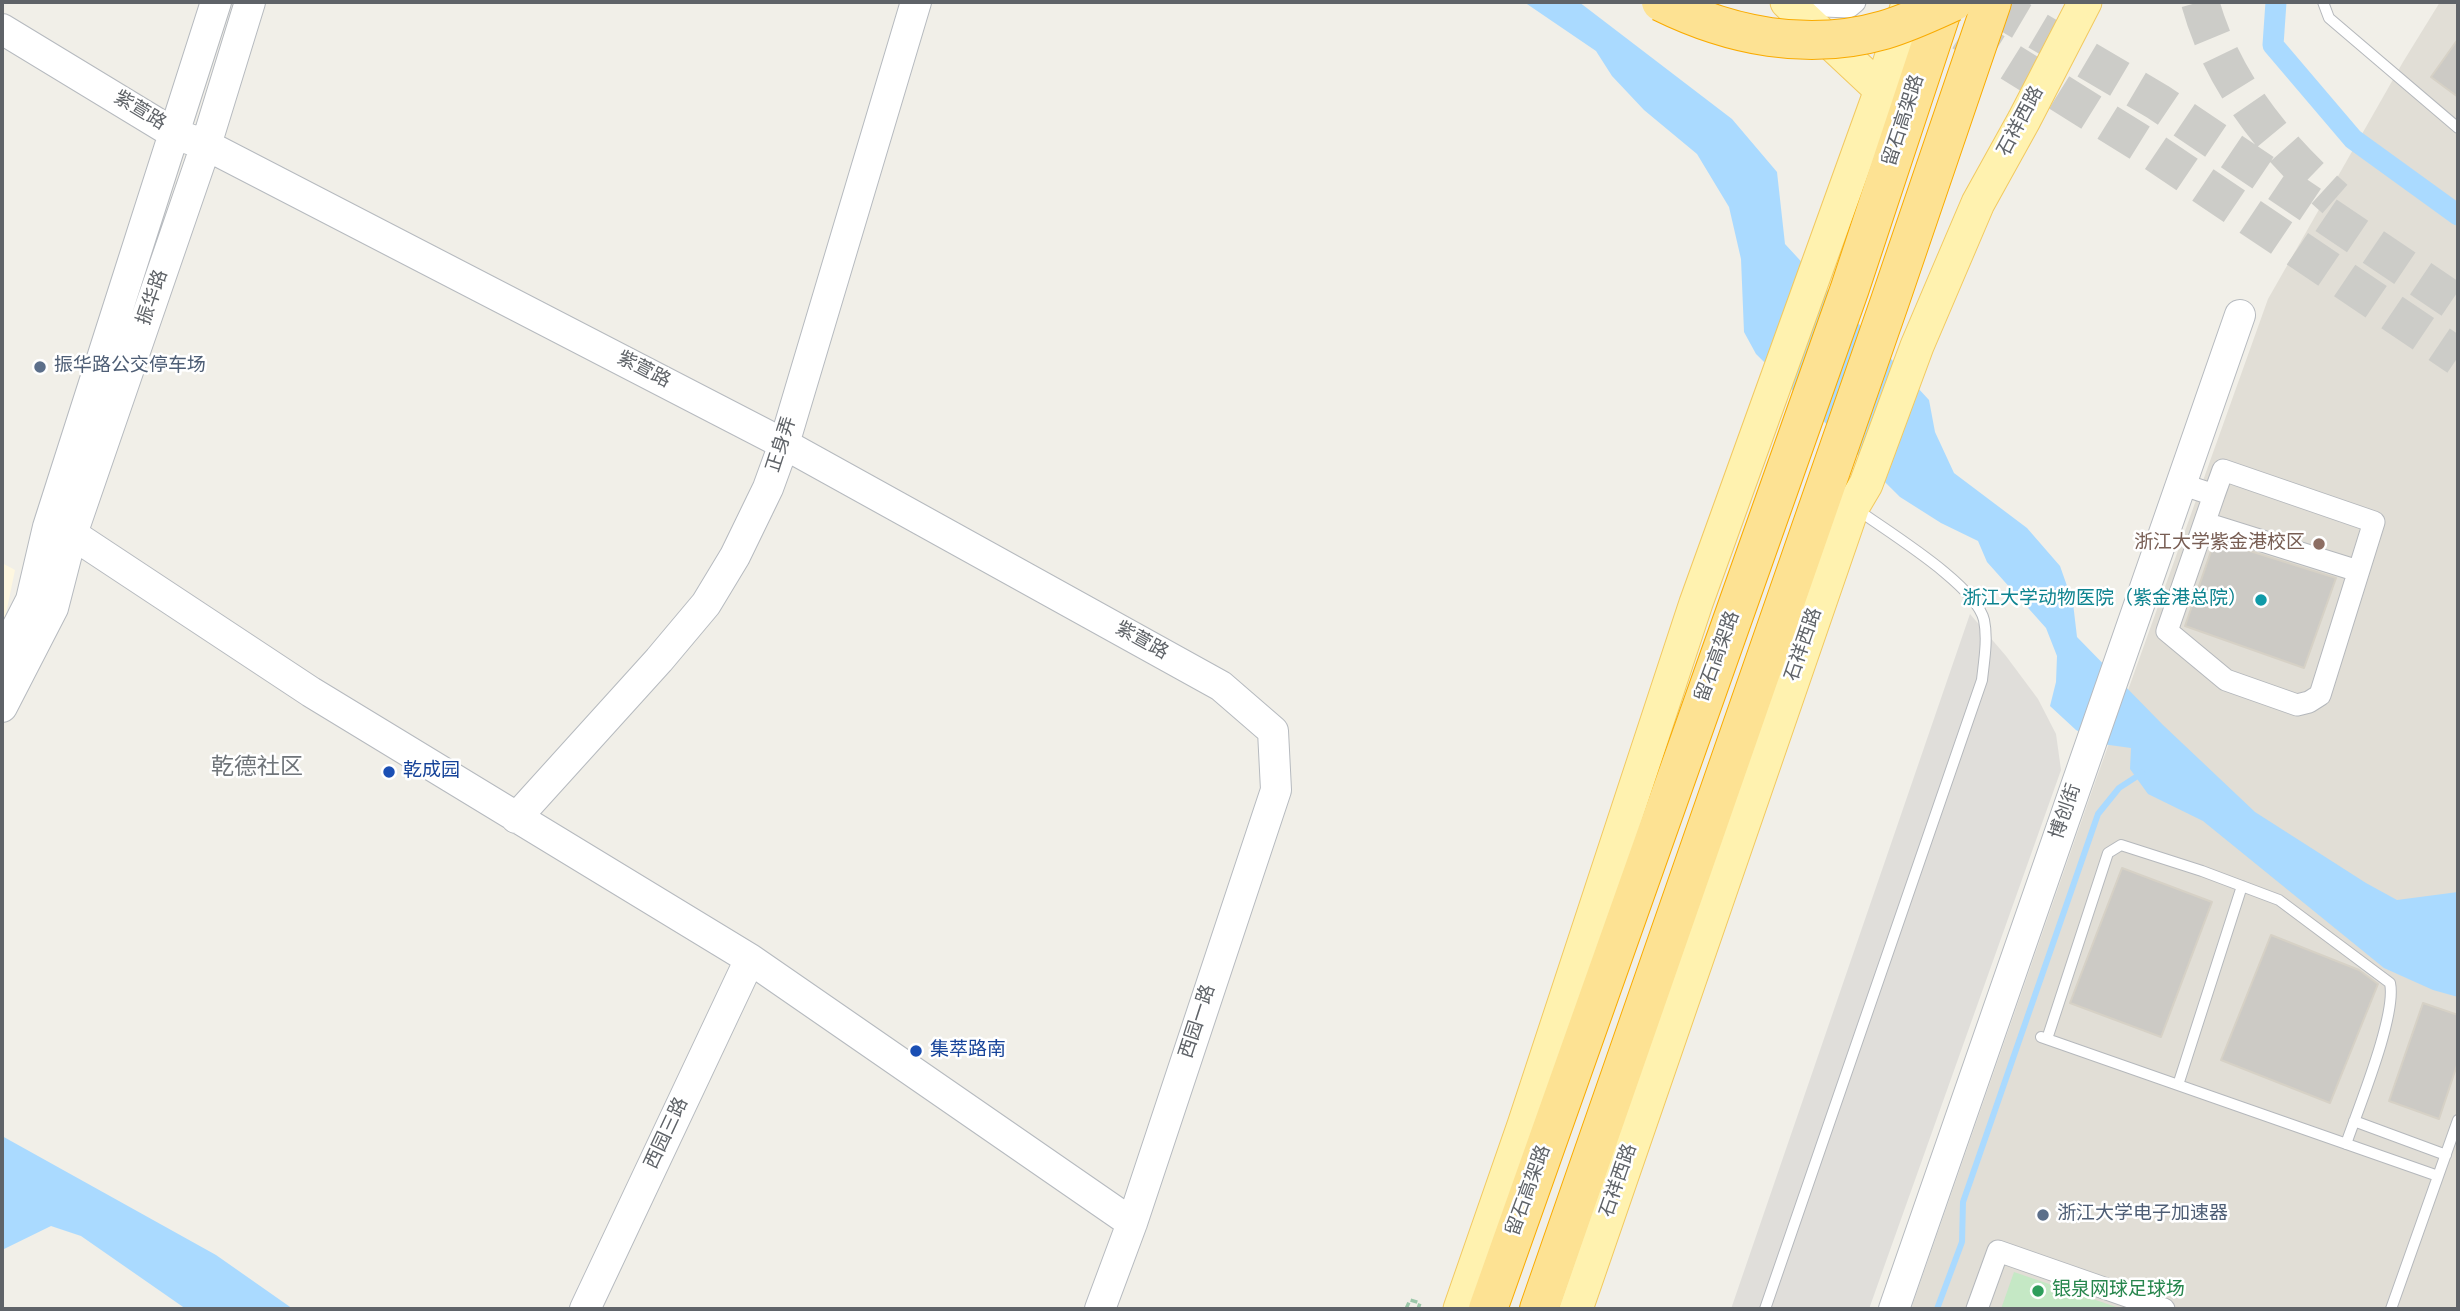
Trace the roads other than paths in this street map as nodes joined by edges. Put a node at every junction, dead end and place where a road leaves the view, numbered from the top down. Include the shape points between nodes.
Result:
1 (216, 2) edge
2 (250, 2) edge
3 (916, 2) edge
4 (1661, 2) edge
5 (1787, 2) edge
6 (1813, 2) edge
7 (1855, 2) edge
8 (1909, 2) edge
9 (1945, 2) edge
10 (1953, 2) edge
11 (1992, 2) edge
12 (2084, 2) edge
13 (2323, 2) edge
14 (2, 29) edge
15 (1881, 90) junction
16 (2458, 128) edge
17 (175, 134) junction
18 (206, 145) junction
19 (2240, 315) dead end
20 (784, 444) junction
21 (2180, 484) junction
22 (1859, 495) junction
23 (2214, 495) junction
24 (2205, 523) junction
25 (60, 531) junction
26 (2358, 571) junction
27 (2, 657) edge
28 (2, 708) edge
29 (1273, 731) joint
30 (516, 818) junction
31 (2242, 886) junction
32 (750, 960) junction
33 (2178, 1085) junction
34 (2458, 1120) edge
35 (2354, 1121) junction
36 (2346, 1144) junction
37 (2446, 1155) junction
38 (2438, 1177) junction
39 (1132, 1223) junction
40 (585, 1309) edge
41 (1100, 1309) edge
42 (1460, 1309) edge
43 (1488, 1309) edge
44 (1539, 1309) edge
45 (1576, 1309) edge
46 (1765, 1309) edge
47 (1894, 1309) edge
48 (1977, 1309) edge
49 (2164, 1309) edge
50 (2391, 1309) edge

1 - 17 street, 振华路
2 - 18 street, 振华路
3 - 20 street, 正身弄
4 - 10 highway, bridge via 1732,30 1814,41 1882,30
5 - 15 main road
6 - 7 street via 1849,7
8 - 15 main road
9 - 43 highway, 留石高架路 via 1800,431
11 - 44 highway
12 - 22 main road, 石祥西路 via 1978,203
13 - 16 lane via 2329,18
14 - 17 street, 紫萱路
15 - 42 main road via 1696,603
17 - 18 street, 紫萱路
17 - 25 street, 振华路
18 - 20 street, 紫萱路
18 - 25 street, 振华路
19 - 21 street, 博创街
20 - 29 street, 紫萱路 via 1221,686
20 - 30 street, 正身弄 via 763,500 706,604
21 - 23 street
21 - 47 street, 博创街
22 - 45 main road, 石祥西路
22 - 46 lane via 1970,595 1984,619 1982,680
23 - 24 street
23 - 26 street via 2222,470 2374,522
24 - 26 street
24 - 26 street via 2167,631 2226,680 2297,705 2320,695
25 - 27 street, 振华路
25 - 28 street, 振华路 via 53,608
25 - 30 street
29 - 39 street, 西园一路 via 1276,790
30 - 32 street
31 - 33 lane
31 - 33 lane via 2121,845 2108,853 2044,1038
31 - 35 lane via 2279,900 2390,983 2389,1017
32 - 39 street
32 - 40 street, 西园三路
33 - 36 lane
34 - 37 lane
35 - 36 lane
35 - 37 lane
36 - 38 lane
37 - 38 lane
38 - 50 lane
39 - 41 street, 西园一路
48 - 49 street via 1998,1251

